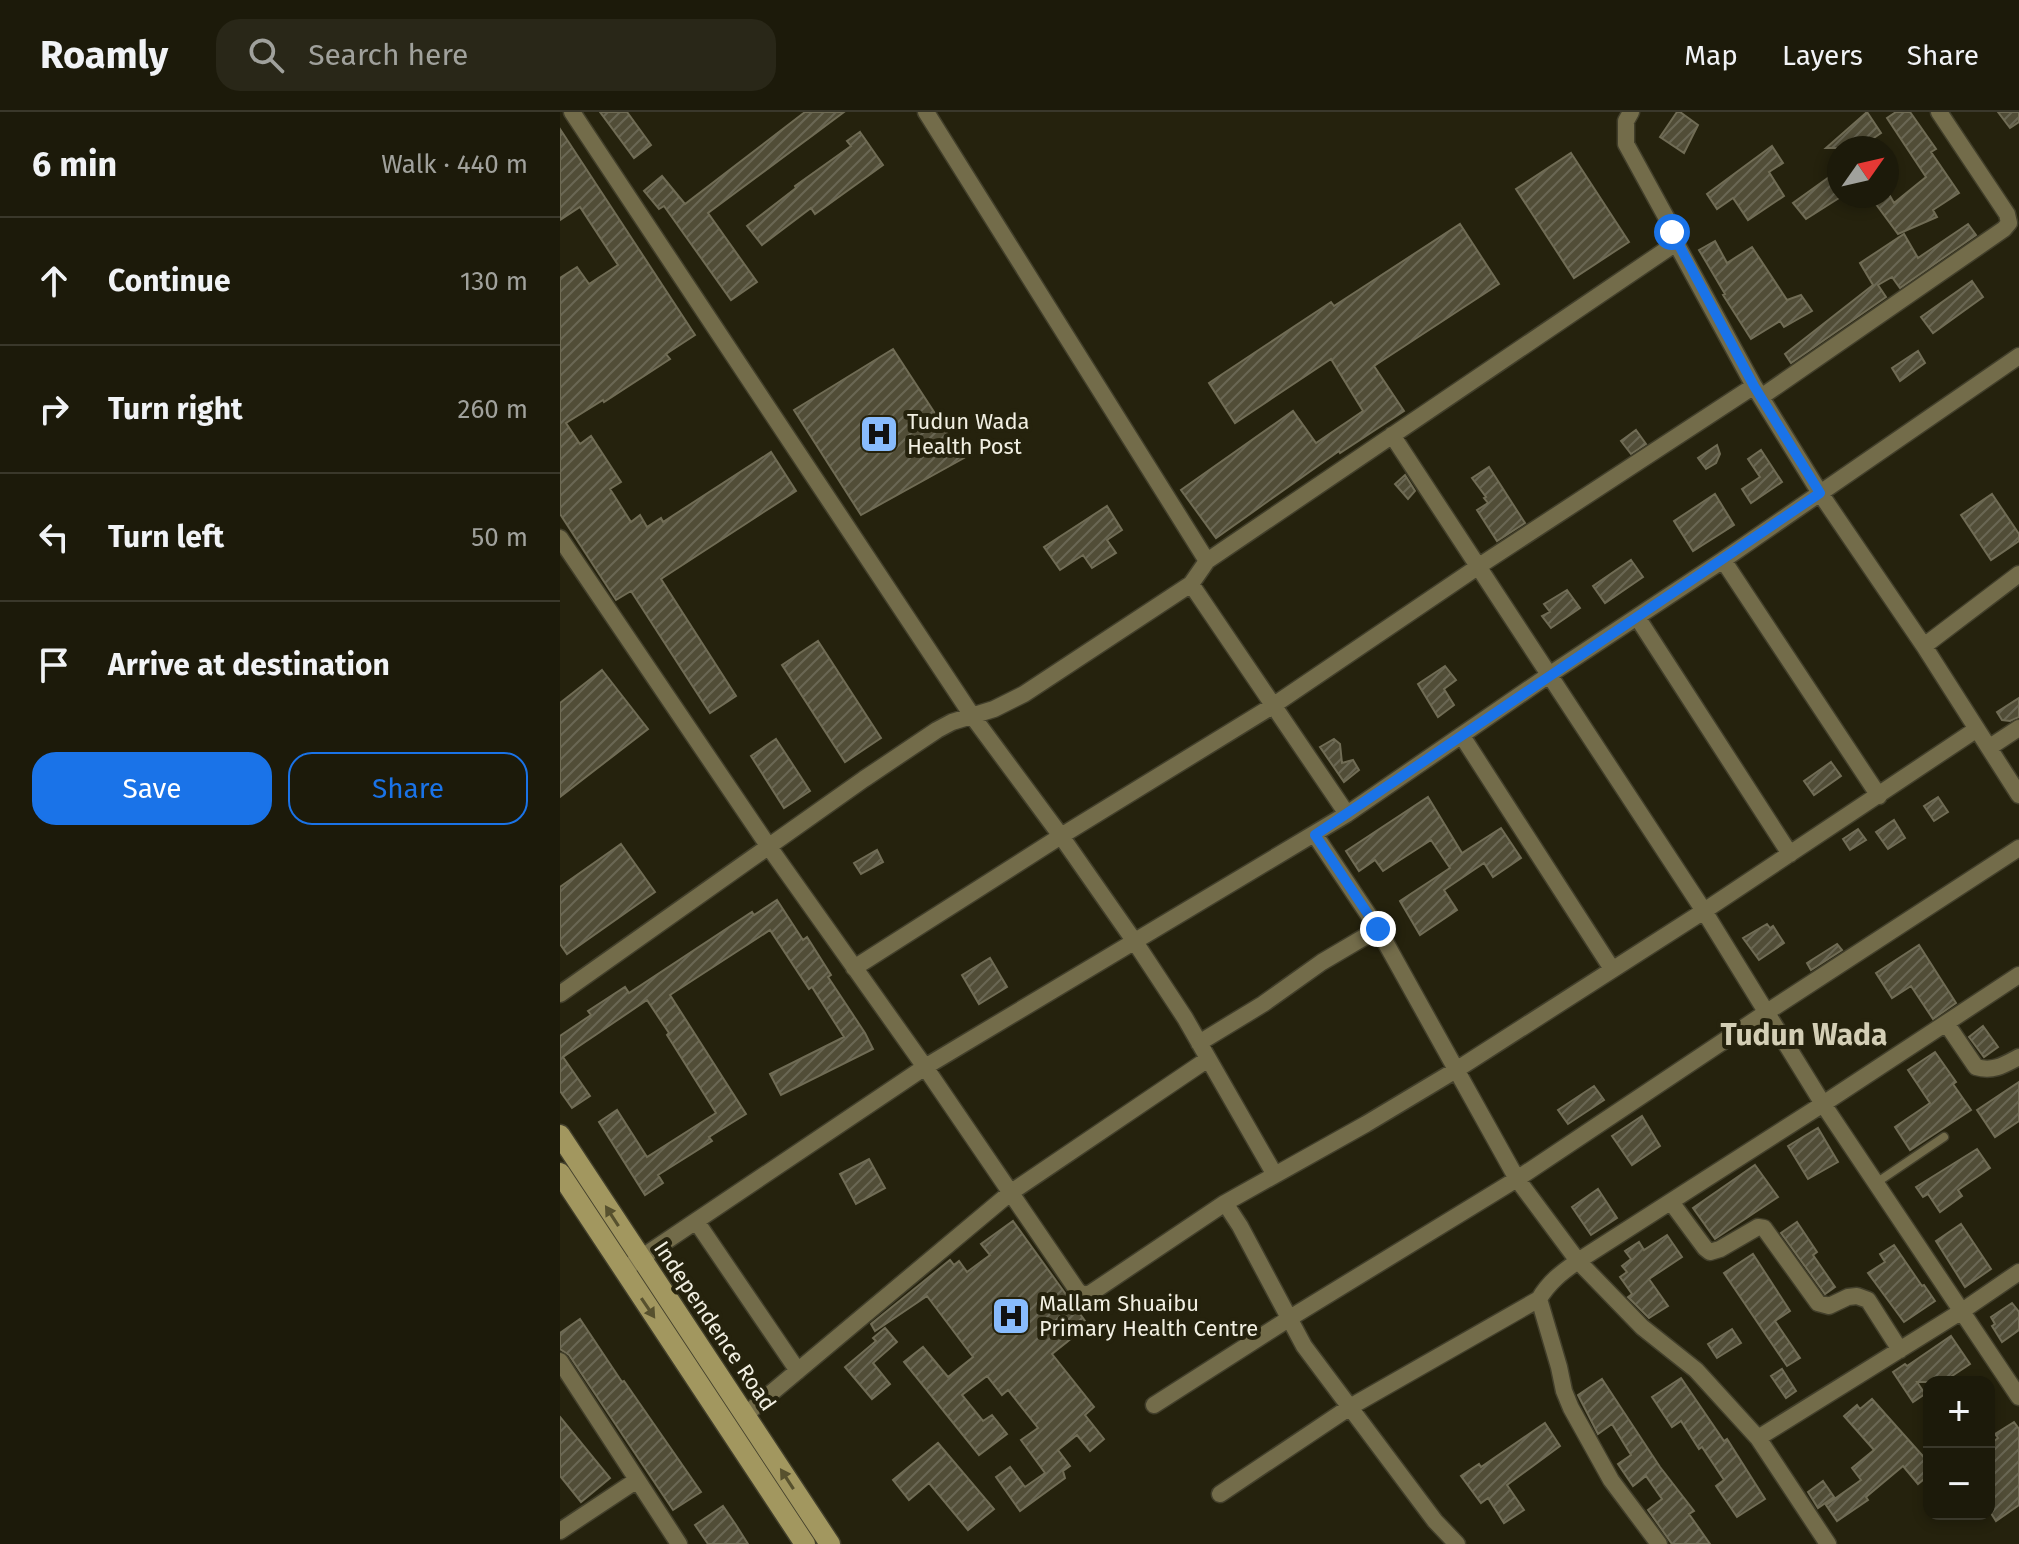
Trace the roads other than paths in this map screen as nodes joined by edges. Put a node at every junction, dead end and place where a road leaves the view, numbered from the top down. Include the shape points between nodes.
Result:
1 (572, 112) edge
2 (926, 112) edge
3 (1630, 112) edge
4 (1939, 112) edge
5 (1676, 243) junction
6 (2019, 356) edge
7 (1758, 392) junction
8 (1392, 435) junction
9 (1820, 493) junction
10 (560, 538) edge
11 (1723, 560) junction
12 (1207, 561) junction
13 (1479, 566) junction
14 (2019, 574) edge
15 (1191, 584) junction
16 (1637, 617) junction
17 (1924, 646) junction
18 (1549, 675) junction
19 (1274, 705) junction
20 (973, 717) junction
21 (2019, 728) edge
22 (1977, 729) junction
23 (1462, 736) junction
24 (1990, 747) junction
25 (2019, 795) edge
26 (1879, 796) junction
27 (1347, 814) junction
28 (1315, 835) junction
29 (1061, 836) junction
30 (769, 847) junction
31 (2019, 848) edge
32 (1790, 854) junction
33 (1704, 911) junction
34 (1378, 929) junction
35 (1135, 942) junction
36 (854, 968) junction
37 (1612, 969) junction
38 (2019, 975) edge
39 (560, 994) edge
40 (1767, 1012) junction
41 (1946, 1023) junction
42 (1199, 1043) junction
43 (2019, 1057) edge
44 (1208, 1059) junction
45 (925, 1067) junction
46 (1456, 1070) junction
47 (1823, 1104) junction
48 (560, 1135) edge
49 (1944, 1137) dead end
50 (560, 1173) edge
51 (1275, 1175) junction
52 (1517, 1179) junction
53 (1876, 1183) junction
54 (1010, 1193) junction
55 (1671, 1202) junction
56 (1225, 1203) junction
57 (696, 1221) junction
58 (1578, 1261) junction
59 (631, 1264) junction
60 (2019, 1272) edge
61 (1539, 1299) junction
62 (1962, 1311) junction
63 (1290, 1318) junction
64 (1900, 1350) junction
65 (560, 1361) edge
66 (798, 1371) junction
67 (2019, 1397) edge
68 (1154, 1405) dead end
69 (1350, 1407) junction
70 (745, 1415) junction
71 (1758, 1438) junction
72 (637, 1480) junction
73 (1220, 1494) dead end
74 (560, 1531) edge
75 (679, 1544) edge
76 (805, 1544) edge
77 (830, 1544) edge
78 (1457, 1544) edge
79 (1659, 1544) edge
80 (1828, 1544) edge

1 - 20 street
2 - 12 street
3 - 5 street via 1626,144
4 - 7 street via 2009,223
5 - 7 street
5 - 8 street
6 - 9 street
7 - 9 street
7 - 13 street
8 - 12 street
8 - 13 street
9 - 11 street
9 - 17 street
10 - 30 street
11 - 16 street
11 - 26 street
12 - 15 street
13 - 18 street
13 - 19 street
14 - 17 street
15 - 19 street
15 - 20 street via 1024,694
16 - 18 street
16 - 32 street
17 - 22 street
18 - 23 street
18 - 33 street
19 - 27 street
19 - 29 street
20 - 29 street
20 - 30 street via 937,730
21 - 24 street
22 - 24 street
22 - 26 street
23 - 27 street
23 - 37 street
24 - 25 street
26 - 32 street
27 - 28 street
28 - 34 street
28 - 35 street
29 - 35 street
29 - 36 street
30 - 36 street
30 - 39 street
31 - 40 street
32 - 33 street
33 - 37 street
33 - 40 street
34 - 42 street
34 - 46 street
35 - 42 street
35 - 45 street
36 - 45 street
37 - 46 street
38 - 41 street
40 - 47 street
40 - 52 street
41 - 43 street via 1976,1067 1999,1068
41 - 47 street
42 - 44 street
44 - 51 street
44 - 54 street
45 - 54 street
45 - 57 street
46 - 51 street
46 - 52 street
47 - 53 street
47 - 55 street
59 -> 48 main road, Independence Road
49 - 53 lane
50 - 59 main road, Independence Road
51 - 56 street
52 - 58 street
52 - 63 street
53 - 62 street
54 - 56 street via 1082,1295
54 - 66 street
55 - 58 street
55 - 64 street via 1710,1252 1764,1228 1818,1303 1829,1306 1857,1296 1868,1300
56 - 63 street
57 - 59 street
57 - 66 street
58 - 61 street via 1555,1277
58 - 71 street via 1642,1327 1696,1370
59 - 70 main road, Independence Road
59 -> 76 main road, Independence Road
60 - 62 street
61 - 69 street
61 - 79 street via 1571,1408 1611,1480
62 - 64 street
62 - 67 street
63 - 68 street
63 - 69 street via 1304,1346
64 - 71 street
65 - 72 street
66 - 70 street
69 - 73 street
69 - 78 street
77 -> 70 main road, Independence Road
71 - 80 street
72 - 74 street
72 - 75 street

